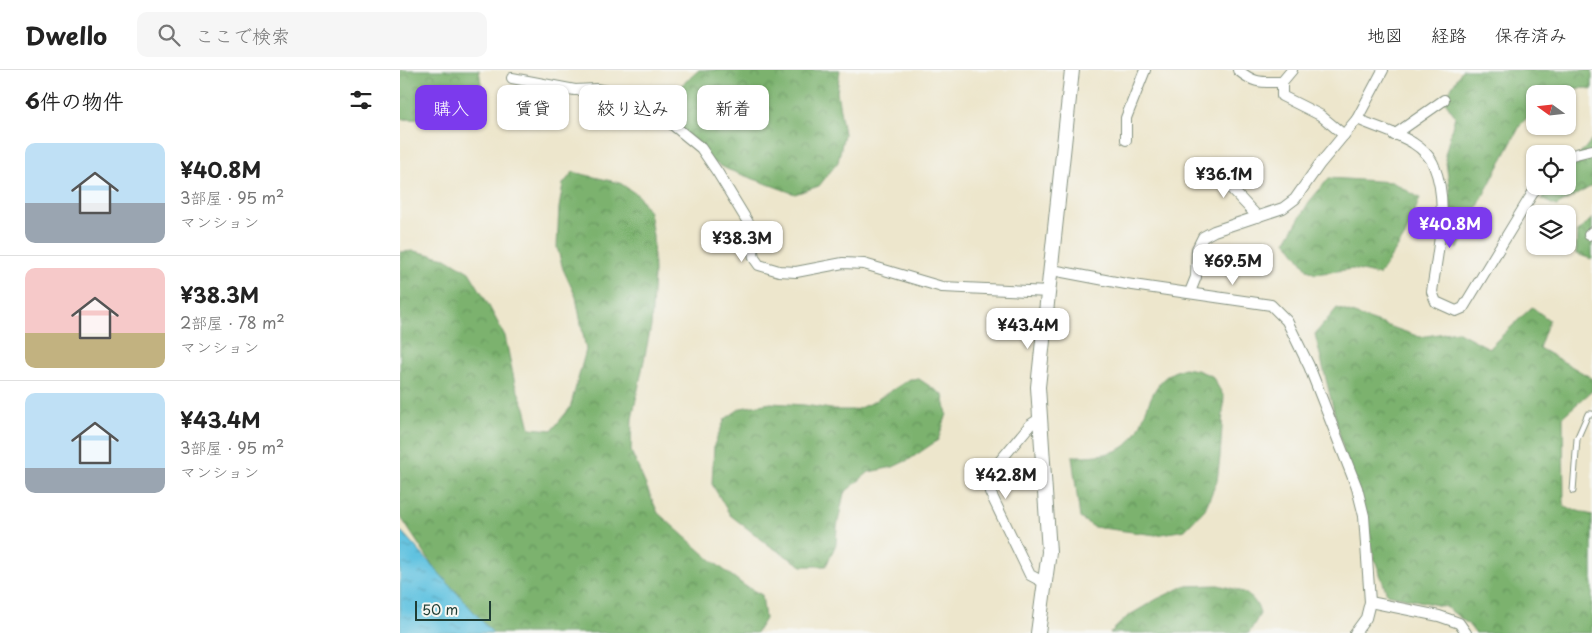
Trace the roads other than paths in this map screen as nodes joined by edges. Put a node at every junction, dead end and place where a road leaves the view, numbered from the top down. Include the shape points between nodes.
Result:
1 (1072, 70) edge
2 (1145, 70) edge
3 (1238, 70) edge
4 (1292, 70) edge
5 (1383, 70) edge
6 (512, 78) dead end
7 (1282, 82) junction
8 (1444, 100) dead end
9 (1357, 119) junction
10 (1344, 135) junction
11 (1394, 135) junction
12 (1126, 140) dead end
13 (1592, 150) edge
14 (1576, 153) edge
15 (1209, 165) dead end
16 (1532, 195) edge
17 (1258, 217) junction
18 (1052, 270) junction
19 (1050, 292) junction
20 (1190, 292) junction
21 (1592, 414) edge
22 (1039, 419) junction
23 (1573, 491) dead end
24 (1045, 583) junction
25 (1370, 602) junction
26 (1038, 633) edge
27 (1355, 633) edge
28 (1466, 633) edge

1 - 18 street
2 - 12 street via 1126,118
3 - 7 street via 1259,82
4 - 7 street
5 - 9 street
6 - 19 street via 575,90 596,89 621,94 668,121 701,148 718,173 749,224 754,258 759,265 796,272 843,263 864,264 942,287
7 - 10 street via 1282,96 1320,115
8 - 11 street
9 - 10 street
9 - 11 street
10 - 17 street via 1295,199 1283,208
11 - 16 street via 1412,142 1434,164 1442,208 1432,292 1436,302 1456,311 1463,308
13 - 14 street
15 - 17 street
17 - 20 street via 1202,237 1196,278
18 - 19 street
18 - 20 street
19 - 22 street via 1038,387
20 - 25 street via 1271,305 1286,321 1309,366 1357,488 1364,516
21 - 23 lane via 1588,414 1577,439
22 - 24 street via 1049,552
22 - 24 street via 1030,425 995,467 990,492 1030,575
24 - 26 street
25 - 27 street via 1366,618
25 - 28 street via 1439,616 1459,623

